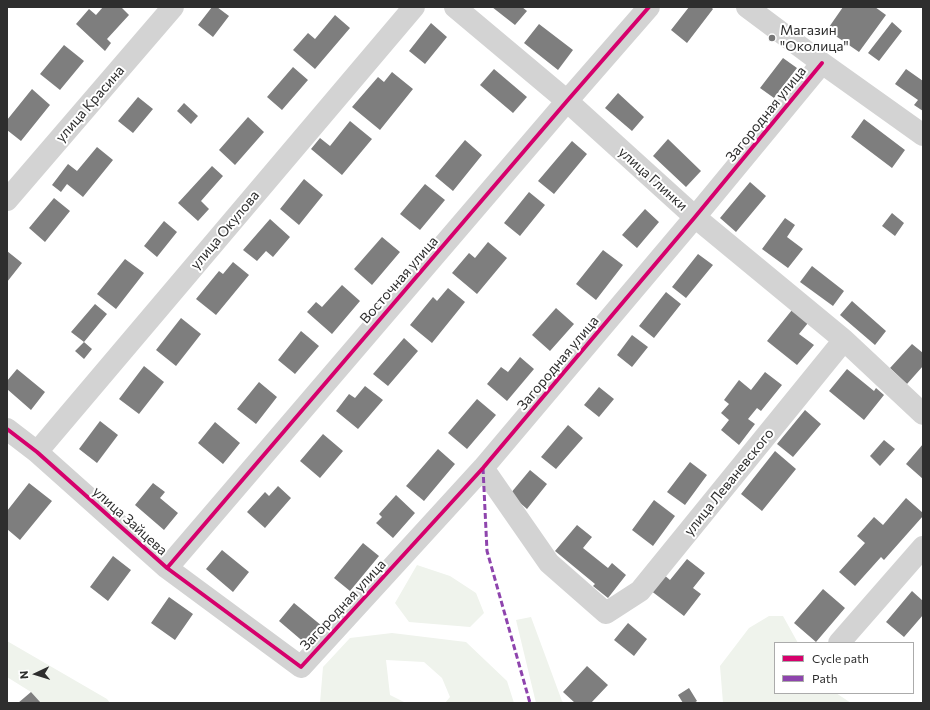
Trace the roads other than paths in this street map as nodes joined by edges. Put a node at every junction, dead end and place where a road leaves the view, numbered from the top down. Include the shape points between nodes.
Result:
1 (173, 7) edge
2 (414, 7) edge
3 (455, 7) edge
4 (649, 7) edge
5 (747, 7) edge
6 (769, 14) edge
7 (822, 63) junction
8 (567, 101) junction
9 (923, 135) edge
10 (7, 200) edge
11 (695, 217) junction
12 (844, 340) junction
13 (923, 414) edge
14 (7, 429) edge
15 (37, 452) junction
16 (483, 468) junction
17 (923, 547) edge
18 (167, 568) junction
19 (840, 642) edge
20 (301, 668) joint

1 - 10 street, улица Красина
2 - 15 street, улица Окулова
3 - 8 street, улица Глинки
4 - 8 street, Восточная улица
5 - 6 street
6 - 7 street
7 - 9 street
7 - 11 street, Загородная улица
8 - 11 street, улица Глинки
8 - 18 street, Восточная улица
11 - 12 street, улица Глинки
11 - 16 street, Загородная улица
12 - 13 street, улица Глинки
12 - 16 street, улица Леваневского via 640,591 606,614 548,563
14 - 15 street, улица Зайцева
15 - 18 street, улица Зайцева
16 - 20 street, Загородная улица
17 - 19 street
18 - 20 street, улица Зайцева

